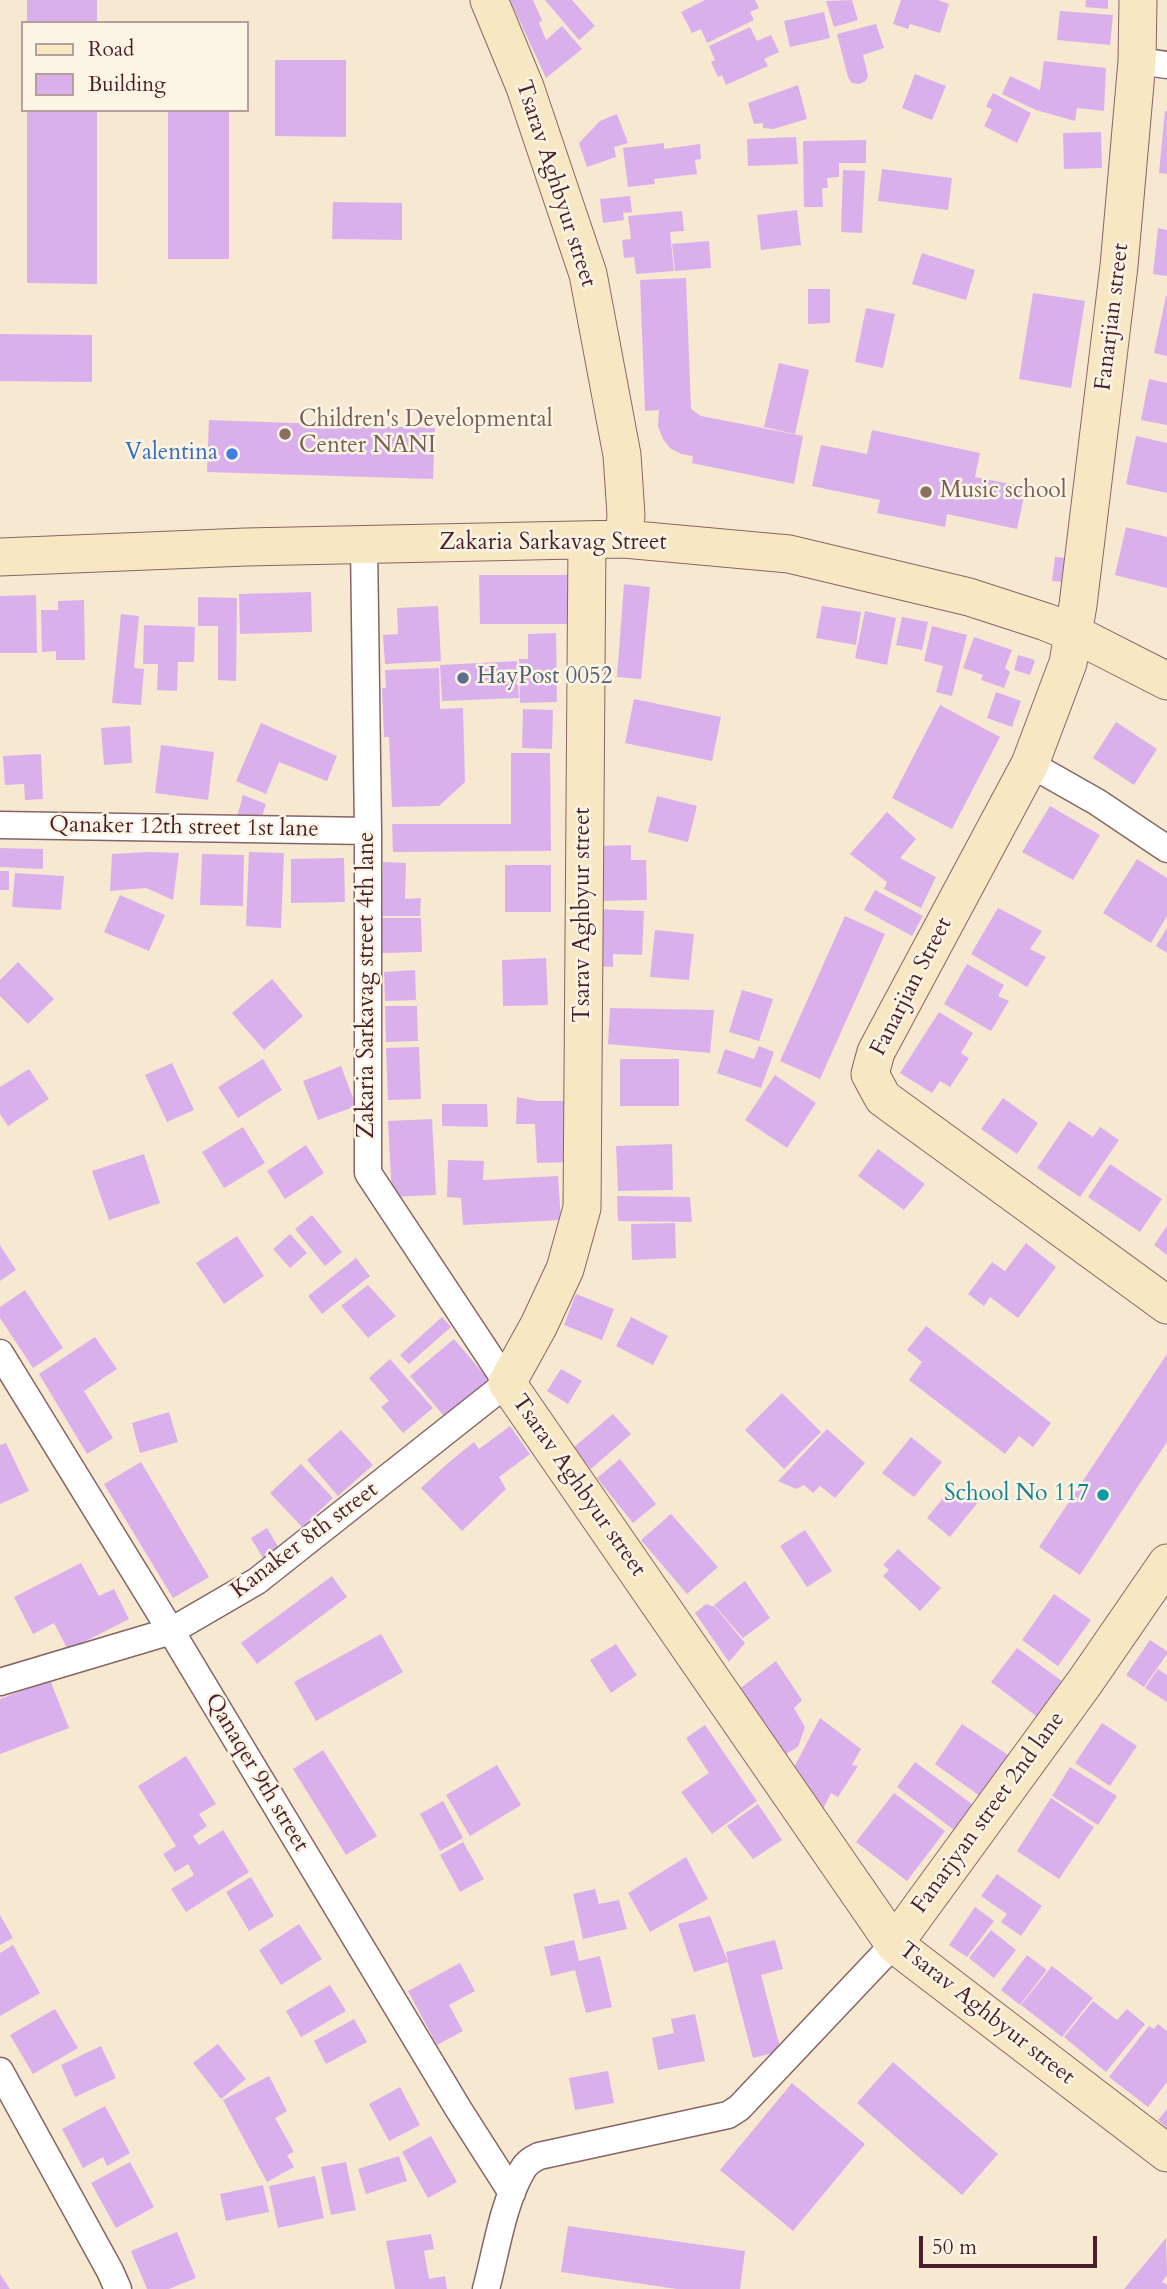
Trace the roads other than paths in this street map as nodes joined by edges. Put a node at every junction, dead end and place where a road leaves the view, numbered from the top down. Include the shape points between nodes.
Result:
1 (489, 0) edge
2 (1138, 0) edge
3 (1152, 63) edge
4 (624, 539) junction
5 (587, 540) junction
6 (364, 545) junction
7 (0, 557) edge
8 (1073, 632) junction
9 (1167, 681) edge
10 (1030, 764) junction
11 (0, 825) edge
12 (368, 831) junction
13 (1167, 849) edge
14 (1167, 1305) edge
15 (0, 1353) edge
16 (507, 1383) junction
17 (1167, 1563) edge
18 (171, 1631) junction
19 (0, 1682) edge
20 (894, 1944) junction
21 (0, 2071) edge
22 (1167, 2152) edge
23 (512, 2193) junction
24 (118, 2289) edge
25 (486, 2289) edge

1 - 4 street, Tsarav Aghbyur street via 525,87 588,274 622,455
2 - 3 street, Fanarjian street
3 - 8 street, Fanarjian street via 1119,266
4 - 5 street, Zakaria Sarkavag Street
4 - 8 street, Zakaria Sarkavag Street via 789,554 969,597
5 - 6 street, Zakaria Sarkavag Street
5 - 16 street, Tsarav Aghbyur street via 582,1208 565,1269
6 - 7 street, Zakaria Sarkavag Street
6 - 12 street, Zakaria Sarkavag street 4th lane
8 - 9 street, Zakaria Sarkavag Street
8 - 10 street, Fanarjian Street via 1068,663
10 - 13 street
10 - 14 street, Fanarjian Street via 876,1052 870,1074 883,1098
11 - 12 street, Qanaker 12th street 1st lane
12 - 16 street, Zakaria Sarkavag street 4th lane via 368,1173
15 - 18 street, Qanaqer 9th street
16 - 18 street, Kanaker 8th street via 257,1581
16 - 20 street, Tsarav Aghbyur street
17 - 20 street, Fanarjyan street 2nd lane
18 - 19 street, Kanaker 8th street
18 - 23 street, Qanaqer 9th street
20 - 22 street, Tsarav Aghbyur street
20 - 23 street, Fanarjyan street 2nd lane via 739,2108 728,2115 540,2156 524,2168
21 - 24 street
23 - 25 street, Fanarjyan street 2nd lane

